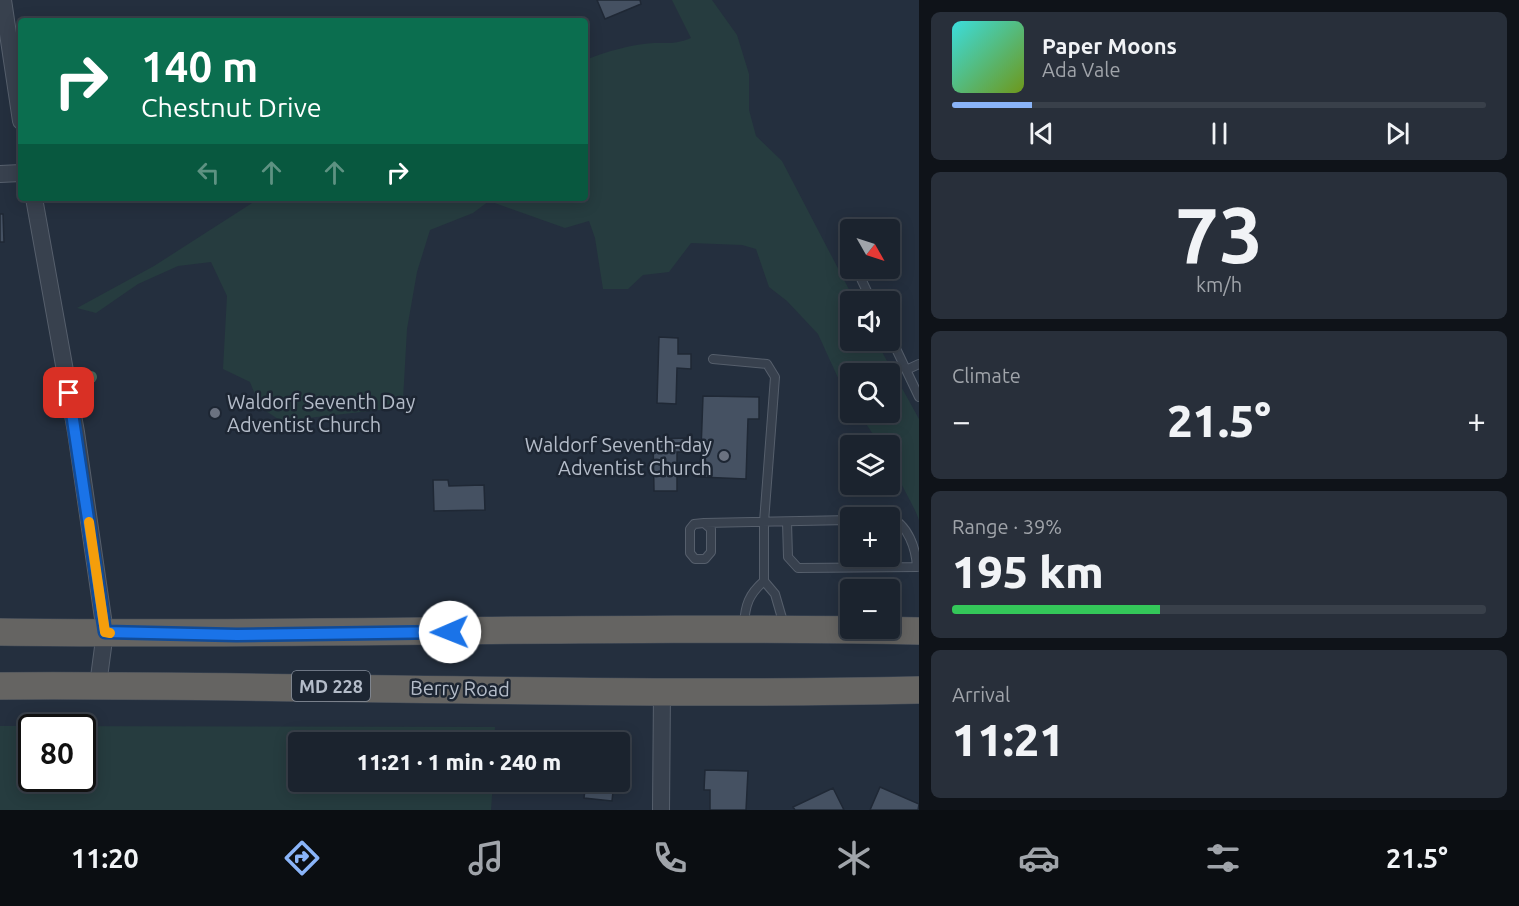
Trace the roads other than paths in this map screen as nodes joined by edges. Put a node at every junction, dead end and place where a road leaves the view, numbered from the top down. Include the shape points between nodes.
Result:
1 (3, 0) edge
2 (18, 101) edge
3 (18, 173) edge
4 (0, 174) edge
5 (35, 201) edge
6 (897, 351) edge
7 (713, 359) dead end
8 (919, 364) edge
9 (906, 370) junction
10 (919, 397) edge
11 (840, 520) edge
12 (764, 522) junction
13 (787, 522) junction
14 (704, 523) dead end
15 (900, 526) edge
16 (764, 581) junction
17 (784, 628) junction
18 (744, 629) junction
19 (919, 631) edge
20 (0, 632) edge
21 (105, 632) junction
22 (98, 685) junction
23 (0, 686) edge
24 (919, 690) edge
25 (662, 691) junction
26 (661, 810) edge

1 - 2 street
3 - 4 street
5 - 21 street via 76,432
6 - 9 lane
7 - 12 lane via 767,364 775,377
8 - 9 lane
9 - 10 lane
11 - 13 lane
12 - 13 lane
12 - 14 lane
12 - 16 lane
13 - 15 lane via 789,557 798,568 917,567 916,552
16 - 17 lane via 775,594
16 - 18 lane via 752,592 745,607
17 - 18 highway
17 - 19 highway
18 - 21 highway via 237,635
20 - 21 highway
21 - 22 street
22 - 23 highway, Berry Road / MD 228
22 - 25 highway, Berry Road / MD 228
24 - 25 highway, Berry Road / MD 228 via 746,694
25 - 26 street

